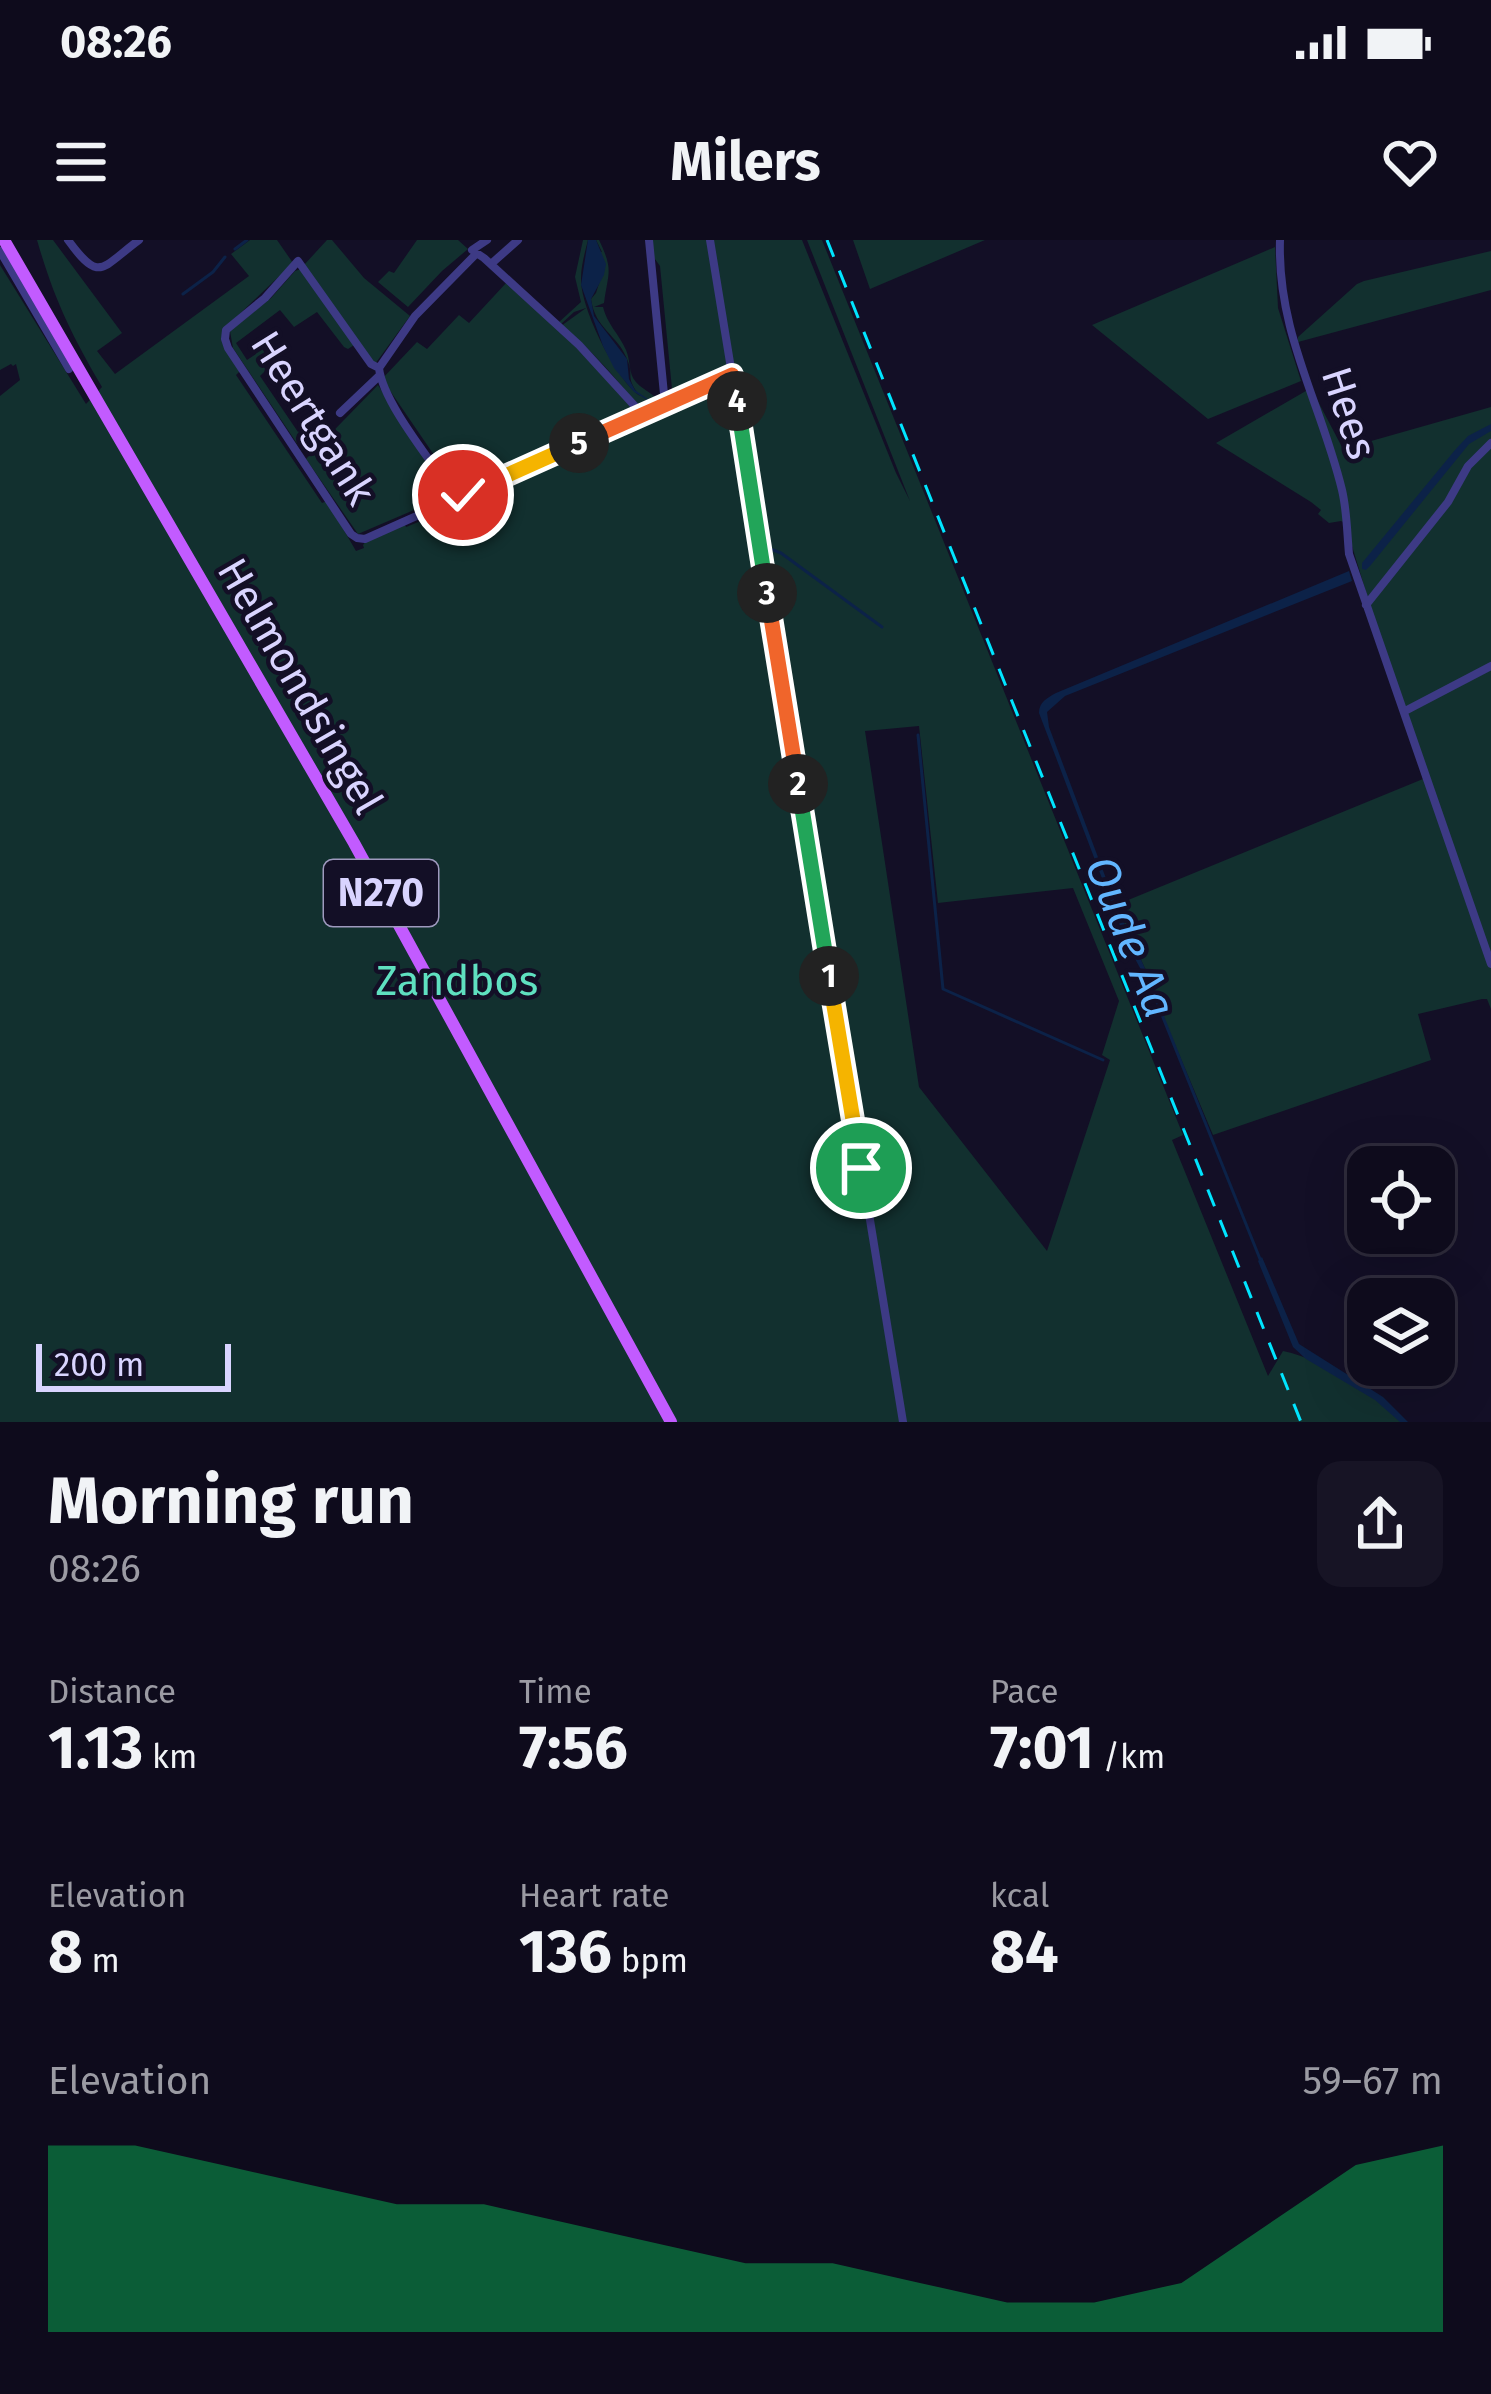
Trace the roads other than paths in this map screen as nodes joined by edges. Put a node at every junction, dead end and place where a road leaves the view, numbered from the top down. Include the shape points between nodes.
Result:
1 (4, 240) edge
2 (68, 240) edge
3 (139, 240) edge
4 (487, 240) edge
5 (518, 240) edge
6 (649, 240) edge
7 (710, 240) edge
8 (1280, 240) edge
9 (0, 251) edge
10 (474, 252) junction
11 (491, 264) junction
12 (69, 368) dead end
13 (379, 372) junction
14 (732, 375) junction
15 (669, 404) junction
16 (340, 412) dead end
17 (643, 416) junction
18 (1491, 443) edge
19 (456, 498) junction
20 (1366, 605) junction
21 (1491, 666) edge
22 (1405, 710) junction
23 (1491, 964) edge
24 (671, 1422) edge
25 (903, 1422) edge

1 - 24 main road, Helmondsingel / N270 via 353,843
2 - 3 street via 85,263 101,268
4 - 10 street
5 - 11 street
6 - 15 street
7 - 14 street
8 - 20 street, Hees via 1292,342 1342,489 1349,554
9 - 12 street
10 - 11 street
10 - 13 street via 415,316
11 - 17 street
13 - 16 street
13 - 19 street
13 - 19 street, Heertgank via 298,262 224,339 351,534 365,538
14 - 15 street, Heertgank
14 - 25 street
15 - 17 street, Heertgank
17 - 19 street, Heertgank
18 - 20 street
20 - 22 street, Hees
21 - 22 street
22 - 23 street, Hees

